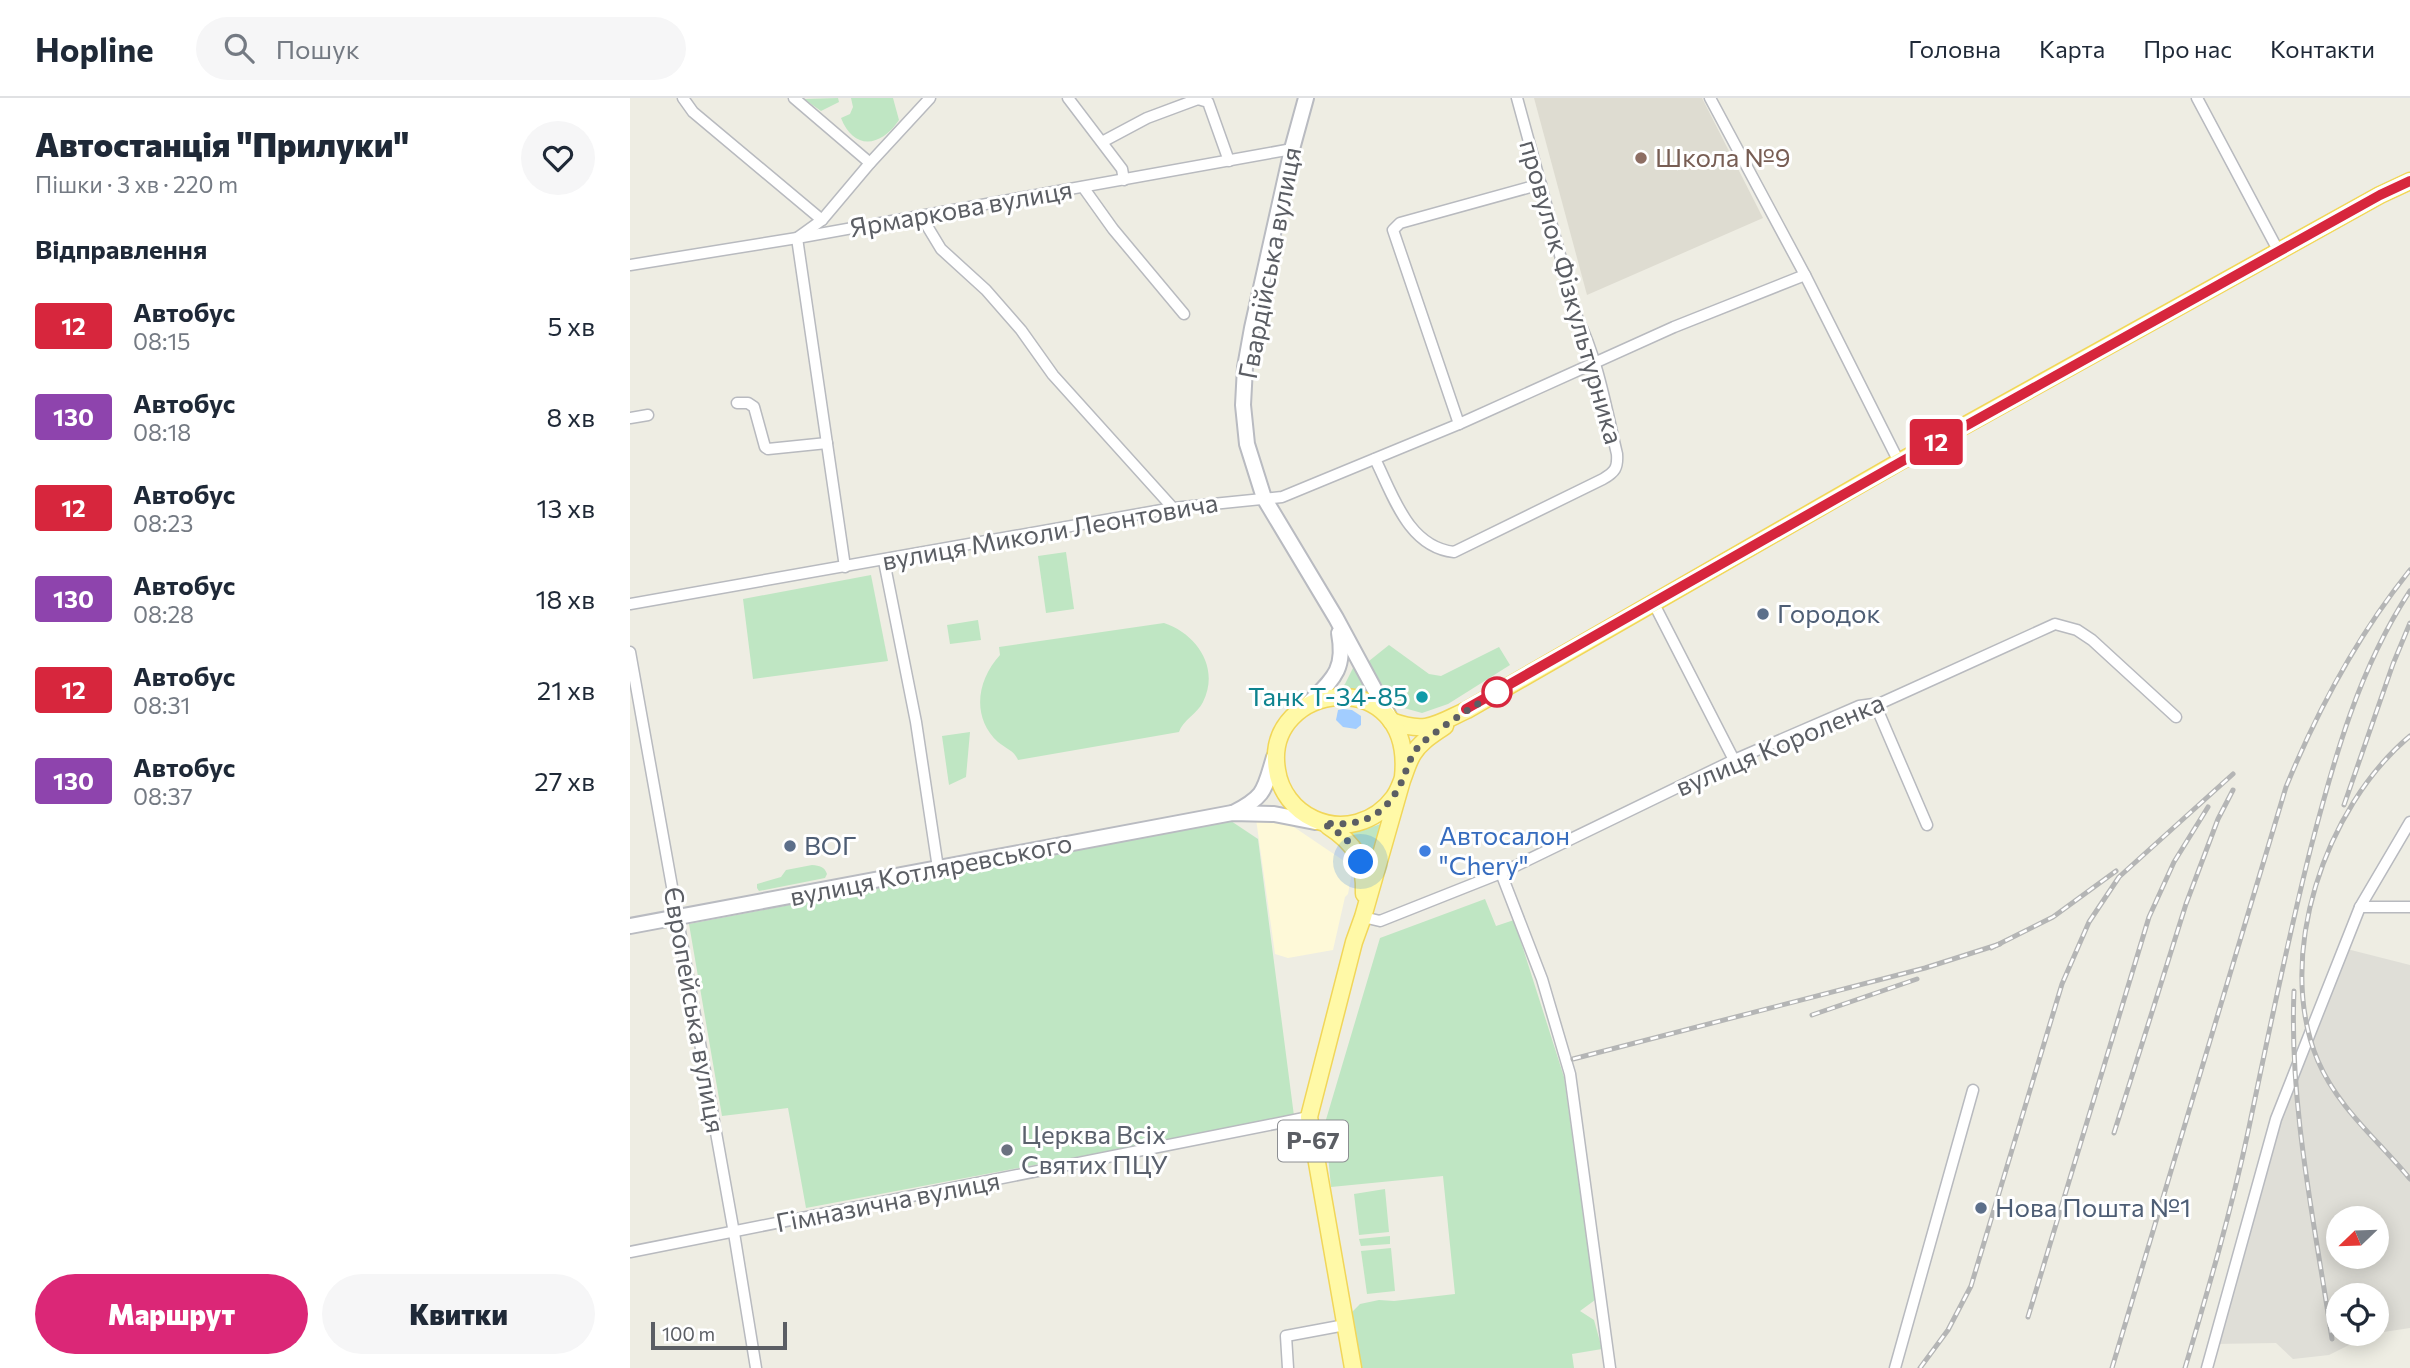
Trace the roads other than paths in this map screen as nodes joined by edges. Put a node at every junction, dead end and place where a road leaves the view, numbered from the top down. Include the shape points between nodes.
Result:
1 (683, 98) edge
2 (794, 98) edge
3 (930, 98) edge
4 (1068, 98) edge
5 (1306, 98) edge
6 (1517, 98) edge
7 (1710, 98) edge
8 (2197, 98) edge
9 (1102, 142) junction
10 (1292, 149) junction
11 (1229, 161) junction
12 (870, 163) junction
13 (1124, 180) junction
14 (2410, 181) edge
15 (1541, 184) junction
16 (1083, 187) junction
17 (921, 216) junction
18 (822, 220) junction
19 (797, 238) junction
20 (2279, 252) junction
21 (630, 265) edge
22 (1805, 275) junction
23 (1184, 314) dead end
24 (1595, 363) junction
25 (737, 403) dead end
26 (648, 415) dead end
27 (630, 418) edge
28 (1459, 424) junction
29 (827, 443) junction
30 (1375, 459) junction
31 (1899, 463) junction
32 (1265, 498) junction
33 (1173, 508) junction
34 (884, 561) junction
35 (845, 567) junction
36 (1653, 602) junction
37 (630, 604) edge
38 (1336, 618) junction
39 (630, 652) edge
40 (1308, 704) junction
41 (1875, 704) junction
42 (1466, 709) junction
43 (2176, 716) dead end
44 (1391, 721) junction
45 (1276, 750) junction
46 (1734, 761) junction
47 (1403, 777) junction
48 (1232, 813) junction
49 (2410, 822) edge
50 (1323, 823) junction
51 (1927, 825) dead end
52 (938, 868) junction
53 (1501, 873) junction
54 (2360, 907) junction
55 (2410, 907) edge
56 (678, 917) junction
57 (1363, 917) junction
58 (630, 926) edge
59 (1973, 1090) dead end
60 (1310, 1117) junction
61 (734, 1233) junction
62 (630, 1252) edge
63 (1345, 1325) junction
64 (756, 1368) edge
65 (1287, 1368) edge
66 (1353, 1368) edge
67 (1610, 1368) edge
68 (1895, 1368) edge
69 (2207, 1368) edge

1 - 18 street via 693,112
2 - 12 street
3 - 12 street
4 - 9 street
5 - 10 main road, Гвардійська вулиця
6 - 15 street, провулок Фізкультурника
7 - 22 street
8 - 20 street
9 - 11 street via 1147,118 1198,99 1208,102
9 - 13 street via 1122,169
10 - 11 street, Ярмаркова вулиця
10 - 32 main road, Гвардійська вулиця via 1245,367 1247,444
11 - 13 street, Ярмаркова вулиця
12 - 18 street
13 - 16 street, Ярмаркова вулиця
14 - 20 main road, Р-67
15 - 24 street, провулок Фізкультурника via 1577,317
15 - 28 street via 1400,223 1393,230
16 - 17 street, Ярмаркова вулиця
16 - 23 street
17 - 19 street, Ярмаркова вулиця
17 - 33 street via 941,249 1013,320 1053,375
18 - 19 street
19 - 21 street, Ярмаркова вулиця
19 - 29 street
20 - 31 main road, Р-67
22 - 24 street, вулиця Миколи Леонтовича
22 - 31 street
24 - 28 street, вулиця Миколи Леонтовича
24 - 30 street, провулок Фізкультурника via 1617,454 1615,472 1467,547 1442,551 1423,540 1410,527
25 - 29 street via 754,407 768,449
26 - 27 street
28 - 30 street, вулиця Миколи Леонтовича
29 - 35 street
30 - 32 street, вулиця Миколи Леонтовича via 1282,497
31 - 36 main road, Р-67
32 - 33 street, вулиця Миколи Леонтовича
32 - 38 main road, Гвардійська вулиця
33 - 34 street, вулиця Миколи Леонтовича
34 - 35 street, вулиця Миколи Леонтовича
34 - 52 street via 916,722
35 - 37 street, вулиця Миколи Леонтовича
36 - 42 main road, Р-67
36 - 46 street
38 - 40 main road via 1340,666
38 - 44 main road, Гвардійська вулиця
39 - 56 street, Європейська вулиця
40 - 44 main road, Р-67 via 1344,696 1362,699
40 - 45 main road via 1293,716
41 - 43 street, вулиця Короленка via 2055,625 2077,630 2092,640
41 - 46 street, вулиця Короленка via 1859,706
41 - 51 street
42 - 44 main road, Р-67 via 1433,726 1410,728
42 - 47 main road, Р-67 via 1420,744
44 - 47 main road, Р-67 via 1401,738
45 - 48 main road via 1264,792
45 - 50 main road, Р-67 via 1281,787 1306,816
46 - 53 street, вулиця Короленка
47 - 50 main road, Р-67 via 1395,796 1381,811 1363,821
47 - 57 main road, Р-67
48 - 50 main road via 1274,814
48 - 52 main road, вулиця Котляревського
49 - 54 street
50 - 57 main road, Р-67 via 1345,837 1361,862
52 - 56 main road, вулиця Котляревського
53 - 57 street, вулиця Короленка via 1380,921
53 - 67 street via 1542,979 1570,1074
54 - 55 street
54 - 69 street via 2276,1119
56 - 58 main road, вулиця Котляревського
56 - 61 street, Європейська вулиця
57 - 60 main road, Р-67
59 - 68 street
60 - 61 street, Гімназична вулиця
60 - 63 main road, Р-67
61 - 62 street, Гімназична вулиця
61 - 64 street, Європейська вулиця
63 - 65 street via 1286,1336
63 - 66 main road, Р-67

